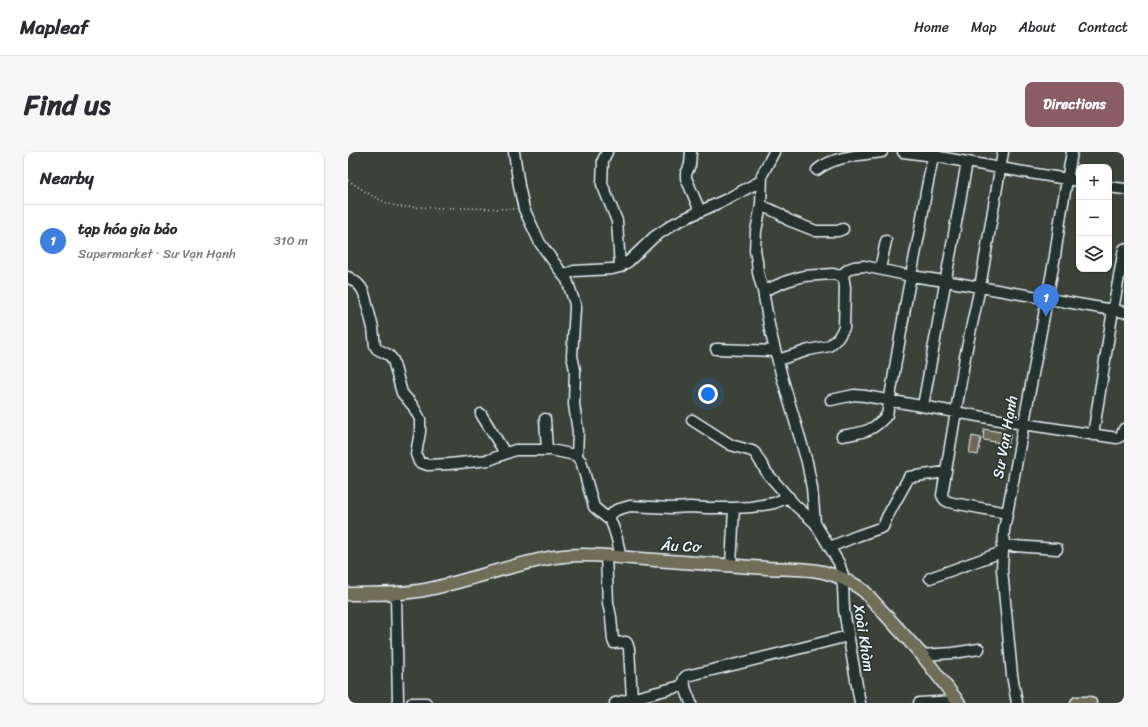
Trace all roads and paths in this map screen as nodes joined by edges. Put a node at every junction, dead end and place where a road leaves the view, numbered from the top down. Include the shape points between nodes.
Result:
1 (514, 152) edge
2 (607, 152) edge
3 (691, 152) edge
4 (774, 152) edge
5 (882, 152) edge
6 (903, 152) edge
7 (1003, 152) edge
8 (1072, 152) edge
9 (934, 154) edge
10 (967, 162) junction
11 (1000, 168) junction
12 (817, 170) dead end
13 (1067, 179) junction
14 (348, 180) edge
15 (1076, 180) edge
16 (761, 181) junction
17 (1112, 188) edge
18 (1124, 190) edge
19 (761, 205) junction
20 (524, 209) junction
21 (700, 211) junction
22 (843, 229) dead end
23 (886, 241) dead end
24 (1124, 249) edge
25 (620, 267) junction
26 (880, 269) junction
27 (564, 275) junction
28 (843, 275) junction
29 (911, 276) junction
30 (348, 277) edge
31 (945, 280) junction
32 (980, 287) junction
33 (763, 291) junction
34 (1046, 298) junction
35 (1113, 310) junction
36 (1124, 312) edge
37 (716, 349) dead end
38 (776, 356) junction
39 (831, 400) dead end
40 (889, 400) junction
41 (923, 406) junction
42 (956, 411) junction
43 (481, 414) dead end
44 (545, 419) dead end
45 (692, 420) dead end
46 (1023, 424) junction
47 (1124, 429) edge
48 (1093, 435) junction
49 (842, 436) dead end
50 (547, 450) junction
51 (505, 453) junction
52 (577, 456) junction
53 (946, 472) junction
54 (789, 497) junction
55 (734, 508) junction
56 (1007, 513) junction
57 (609, 517) junction
58 (815, 523) junction
59 (830, 547) junction
60 (1002, 548) junction
61 (1056, 549) dead end
62 (606, 556) junction
63 (620, 557) junction
64 (731, 565) junction
65 (842, 578) junction
66 (930, 578) dead end
67 (396, 593) junction
68 (348, 594) edge
69 (848, 636) junction
70 (979, 649) dead end
71 (922, 654) junction
72 (685, 685) junction
73 (632, 698) junction
74 (958, 702) edge
75 (398, 703) edge
76 (412, 703) edge
77 (426, 703) edge
78 (615, 703) edge
79 (691, 703) edge
80 (860, 703) edge
81 (918, 703) edge
82 (1017, 703) edge
83 (1077, 703) edge
84 (1090, 703) edge

1 - 20 street
2 - 25 street via 603,160 602,184 617,221
3 - 21 street via 686,178
4 - 16 street
5 - 12 street via 835,160
6 - 9 street
7 - 11 street
8 - 13 street, Sư Vạn Hạnh
9 - 10 street
9 - 29 street
10 - 11 street
10 - 31 street
11 - 13 street
11 - 32 street
13 - 15 street
13 - 34 street, Sư Vạn Hạnh
14 - 20 path via 393,206
16 - 19 street
16 - 21 street
17 - 18 street
19 - 22 street via 788,220 816,231
19 - 33 street via 754,247
20 - 27 street via 540,244
21 - 25 street via 654,237
23 - 26 street
24 - 35 street
25 - 27 street via 574,271
26 - 28 street via 856,267
26 - 29 street
27 - 52 street via 575,309 572,356 575,370 574,404 579,438
28 - 33 street via 804,276
28 - 38 street via 844,328 838,338 829,346
29 - 31 street
29 - 40 street
30 - 51 street via 362,289 373,328 375,346 393,360 402,393 420,419 416,454 419,462 428,465 456,464 489,460
31 - 32 street
31 - 41 street
32 - 34 street
32 - 42 street via 964,357
33 - 38 street
34 - 35 street
34 - 46 street, Sư Vạn Hạnh
35 - 36 street
35 - 48 street
37 - 38 street
38 - 58 street via 806,462 812,488
39 - 40 street via 854,395
40 - 41 street
40 - 49 street via 887,414 875,427 861,433
41 - 42 street
42 - 46 street
42 - 53 street
43 - 51 street
44 - 50 street
45 - 54 street via 731,445 752,451 767,473
46 - 48 street
46 - 56 street, Sư Vạn Hạnh
47 - 48 street via 1117,438
50 - 51 street via 515,450
50 - 52 street
52 - 57 street via 585,471 594,507 606,518
53 - 56 street via 942,495 946,501
53 - 59 street via 909,477 883,527
54 - 55 street via 774,503
54 - 58 street
55 - 57 street via 630,506 616,510
55 - 64 street
56 - 60 street, Sư Vạn Hạnh
57 - 63 street via 615,529
58 - 59 street, Xoài Khòm
59 - 65 street, Xoài Khòm via 839,563
60 - 61 street
60 - 66 street
60 - 82 street, Sư Vạn Hạnh via 1012,675
62 - 63 main road, Âu Cơ
62 - 67 main road, Âu Cơ via 554,557 430,589
62 - 73 street via 613,640 614,643 626,642 629,649
63 - 64 main road, Âu Cơ
64 - 65 main road, Âu Cơ via 821,572
65 - 69 street, Xoài Khòm
65 - 71 main road, Âu Cơ via 857,586 873,601
67 - 68 main road, Âu Cơ
67 - 75 street
69 - 72 street via 686,676 683,680
69 - 80 street, Xoài Khòm
70 - 71 street
71 - 74 main road, Âu Cơ
72 - 73 street
72 - 79 street
73 - 78 street
74 - 81 street
76 - 77 street
83 - 84 main road

